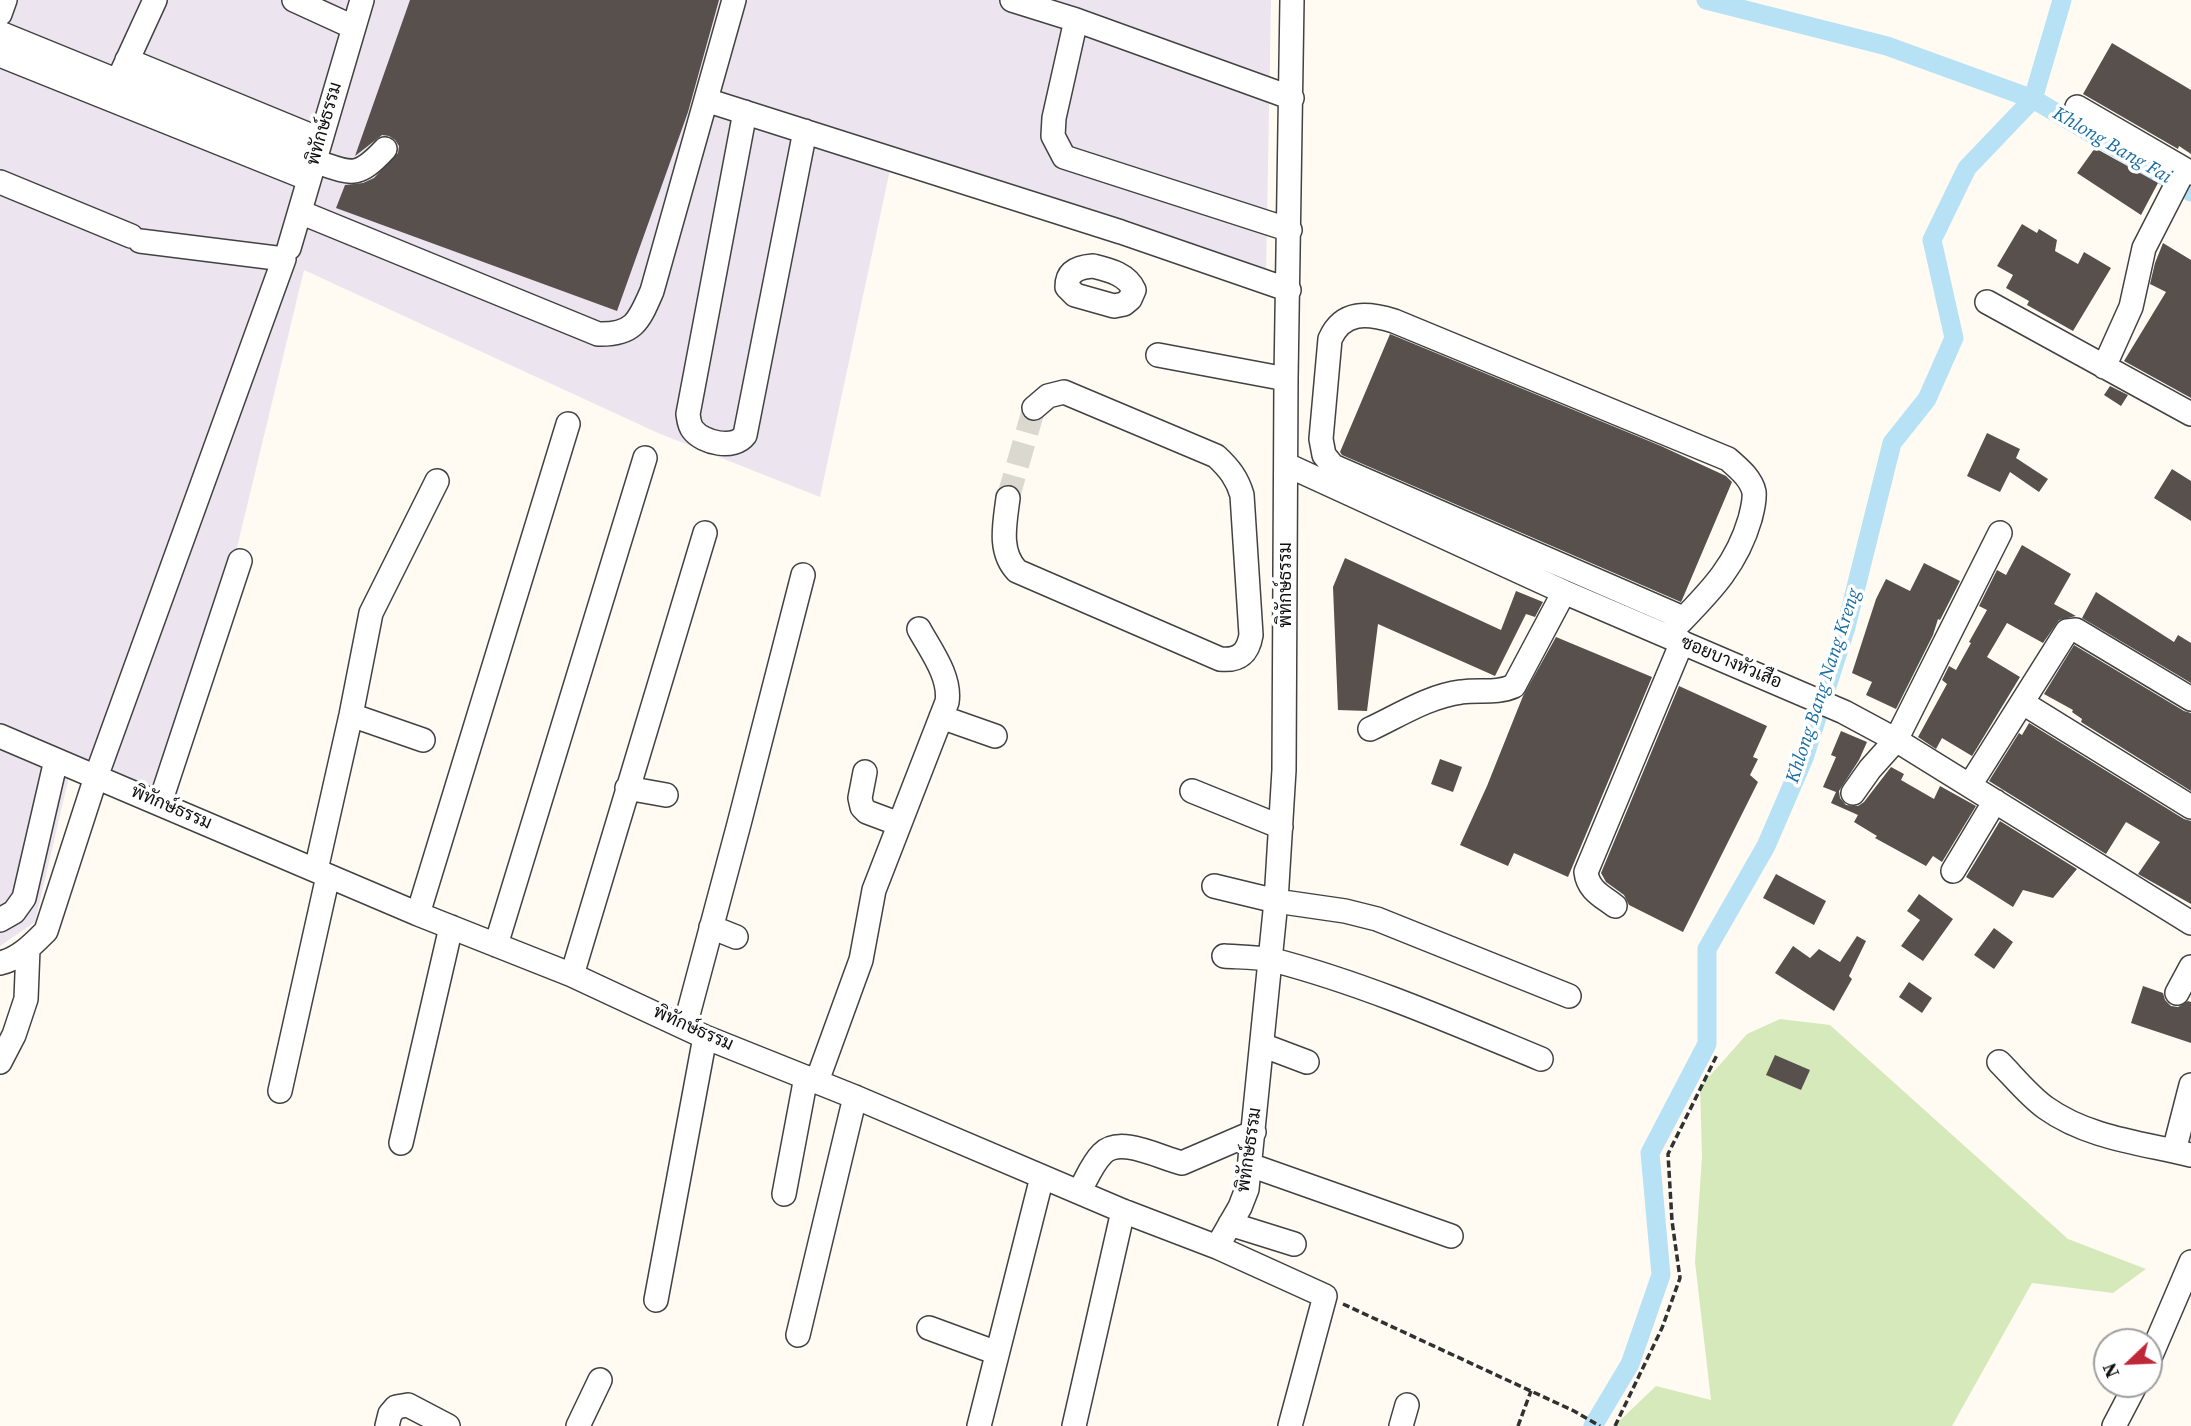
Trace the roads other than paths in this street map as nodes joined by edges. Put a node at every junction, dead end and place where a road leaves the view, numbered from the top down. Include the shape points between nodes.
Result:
1 (5, 0) edge
2 (155, 0) edge
3 (294, 0) edge
4 (362, 0) edge
5 (734, 0) edge
6 (1012, 0) edge
7 (1292, 0) edge
8 (0, 13) edge
9 (1076, 20) junction
10 (353, 27) junction
11 (0, 33) edge
12 (0, 55) edge
13 (118, 80) junction
14 (1292, 98) junction
15 (706, 100) junction
16 (2077, 107) dead end
17 (745, 112) junction
18 (805, 131) junction
19 (319, 139) junction
20 (385, 149) dead end
21 (311, 170) junction
22 (2185, 174) edge
23 (0, 182) edge
24 (300, 212) junction
25 (1290, 230) junction
26 (1121, 232) junction
27 (287, 254) junction
28 (1110, 270) dead end
29 (1289, 290) junction
30 (1987, 302) dead end
31 (1158, 355) dead end
32 (2104, 366) junction
33 (1286, 379) junction
34 (1034, 408) dead end
35 (2191, 414) edge
36 (568, 424) dead end
37 (645, 458) dead end
38 (1287, 465) junction
39 (437, 481) dead end
40 (1008, 498) tunnel mouth
41 (705, 533) dead end
42 (2000, 533) dead end
43 (1247, 558) junction
44 (1286, 560) junction
45 (240, 561) dead end
46 (803, 575) dead end
47 (1564, 592) junction
48 (1683, 618) junction
49 (919, 629) dead end
50 (1674, 639) junction
51 (2191, 699) edge
52 (2023, 703) junction
53 (351, 715) junction
54 (941, 717) junction
55 (1370, 729) dead end
56 (0, 736) edge
57 (995, 736) dead end
58 (423, 740) dead end
59 (1896, 740) junction
60 (56, 760) junction
61 (865, 772) dead end
62 (96, 777) junction
63 (1970, 785) junction
64 (627, 789) junction
65 (1192, 791) dead end
66 (1853, 793) dead end
67 (666, 794) dead end
68 (1994, 801) junction
69 (160, 803) junction
70 (2191, 807) edge
71 (899, 824) junction
72 (1281, 827) junction
73 (1953, 871) dead end
74 (322, 873) junction
75 (1214, 886) dead end
76 (1276, 901) junction
77 (1615, 906) dead end
78 (418, 914) junction
79 (0, 920) edge
80 (2191, 923) edge
81 (451, 927) junction
82 (711, 928) junction
83 (736, 937) dead end
84 (496, 945) junction
85 (29, 949) junction
86 (1224, 956) dead end
87 (1270, 960) junction
88 (0, 963) edge
89 (2191, 967) edge
90 (572, 975) junction
91 (2177, 993) dead end
92 (1569, 996) dead end
93 (685, 1026) junction
94 (705, 1037) junction
95 (1262, 1045) junction
96 (1541, 1059) dead end
97 (0, 1062) edge
98 (1307, 1062) dead end
99 (1999, 1062) dead end
100 (812, 1079) junction
101 (2191, 1085) edge
102 (280, 1091) dead end
103 (855, 1097) junction
104 (1254, 1132) junction
105 (401, 1143) dead end
106 (2183, 1153) edge
107 (1250, 1165) junction
108 (1042, 1177) junction
109 (1079, 1192) junction
110 (784, 1194) dead end
111 (1123, 1211) junction
112 (1230, 1224) junction
113 (1451, 1236) dead end
114 (1294, 1244) dead end
115 (1217, 1247) junction
116 (2191, 1262) edge
117 (656, 1300) dead end
118 (929, 1328) dead end
119 (2163, 1328) edge
120 (798, 1335) dead end
121 (997, 1353) junction
122 (600, 1380) dead end
123 (2129, 1398) edge
124 (387, 1426) edge
125 (448, 1426) edge
126 (578, 1426) edge
127 (979, 1426) edge
128 (1074, 1426) edge
129 (1290, 1426) edge
130 (2114, 1426) edge

1 - 8 street
2 - 13 street
3 - 10 street
4 - 10 street, พิทักษ์ธรรม
5 - 15 street
6 - 9 street
7 - 14 street, พิทักษ์ธรรม
9 - 14 street
9 - 25 street via 1054,118 1053,136 1063,157
10 - 19 street, พิทักษ์ธรรม
11 - 13 street
12 - 13 street
13 - 19 street
13 - 21 street
14 - 25 street, พิทักษ์ธรรม
15 - 17 street
15 - 24 street via 652,291 635,324 615,335 598,334
16 - 22 street
17 - 18 street
17 - 18 street via 688,414 695,433 722,444 733,445 745,435
18 - 26 street
19 - 21 street, พิทักษ์ธรรม
20 - 21 street via 362,170
21 - 24 street, พิทักษ์ธรรม
22 - 32 street via 2144,248 2131,307
23 - 27 street via 136,238
24 - 27 street, พิทักษ์ธรรม
25 - 29 street, พิทักษ์ธรรม
26 - 28 street
26 - 29 street
27 - 62 street, พิทักษ์ธรรม
29 - 33 street, พิทักษ์ธรรม
30 - 32 street
31 - 33 street
32 - 35 street
33 - 38 street, พิทักษ์ธรรม
34 - 43 street via 1048,396 1065,392 1216,457 1230,470 1242,495
36 - 78 street
37 - 84 street
38 - 44 street, พิทักษ์ธรรม
38 - 47 street, ซอยบางหัวเสือ
39 - 53 street via 371,613
40 - 43 street via 1005,551 1017,570 1220,659 1237,658 1249,647
41 - 64 street
42 - 59 street
43 - 44 street
44 - 72 street, พิทักษ์ธรรม
45 - 69 street
46 - 82 street
47 - 50 street, ซอยบางหัวเสือ
47 - 55 street via 1514,686 1437,698
48 - 48 street via 1333,466 1324,455 1321,439 1330,339 1335,328 1361,315 1394,321 1728,459 1749,481 1753,508 1729,568
48 - 50 street
49 - 54 street via 948,690
50 - 59 street, ซอยบางหัวเสือ via 1844,712
50 - 77 street via 1586,872 1592,889
51 - 52 street via 2072,629 2063,635
52 - 63 street
52 - 70 street
53 - 58 street
53 - 74 street
54 - 57 street
54 - 71 street
56 - 60 street
59 - 63 street, ซอยบางหัวเสือ
59 - 66 street
60 - 62 street
60 - 79 street via 23,898 14,912
61 - 71 street via 862,807
62 - 69 street, พิทักษ์ธรรม
62 - 85 street, พิทักษ์ธรรม via 46,931
63 - 68 street, ซอยบางหัวเสือ
64 - 67 street
64 - 90 street
65 - 72 street
68 - 73 street
68 - 80 street, ซอยบางหัวเสือ
69 - 74 street, พิทักษ์ธรรม
71 - 100 street via 874,890 861,960
72 - 76 street, พิทักษ์ธรรม
74 - 78 street, พิทักษ์ธรรม
74 - 102 street
75 - 76 street
76 - 87 street, พิทักษ์ธรรม
76 - 92 street via 1377,919
78 - 81 street, พิทักษ์ธรรม
81 - 84 street, พิทักษ์ธรรม
81 - 105 street
82 - 83 street
82 - 93 street
84 - 90 street, พิทักษ์ธรรม
85 - 88 street, พิทักษ์ธรรม
85 - 97 street via 26,999
86 - 87 street
87 - 95 street, พิทักษ์ธรรม
87 - 96 street via 1435,1015
89 - 91 street
90 - 93 street, พิทักษ์ธรรม
93 - 94 street, พิทักษ์ธรรม
94 - 100 street, พิทักษ์ธรรม
94 - 117 street
95 - 98 street
95 - 104 street, พิทักษ์ธรรม
99 - 106 street via 2043,1107 2065,1120 2094,1132
100 - 103 street, พิทักษ์ธรรม
100 - 110 street
101 - 106 street
103 - 108 street, พิทักษ์ธรรม
103 - 120 street
104 - 107 street, พิทักษ์ธรรม
104 - 109 street via 1182,1163 1130,1146 1110,1148 1101,1154
107 - 112 street, พิทักษ์ธรรม via 1247,1189
107 - 113 street
108 - 109 street, พิทักษ์ธรรม
108 - 121 street
109 - 111 street, พิทักษ์ธรรม
111 - 115 street, พิทักษ์ธรรม
111 - 128 street
112 - 114 street
112 - 115 street, พิทักษ์ธรรม
115 - 129 street via 1325,1296
116 - 119 street
118 - 121 street
121 - 127 street
122 - 126 street
123 - 130 street
124 - 125 street via 396,1407 408,1405

